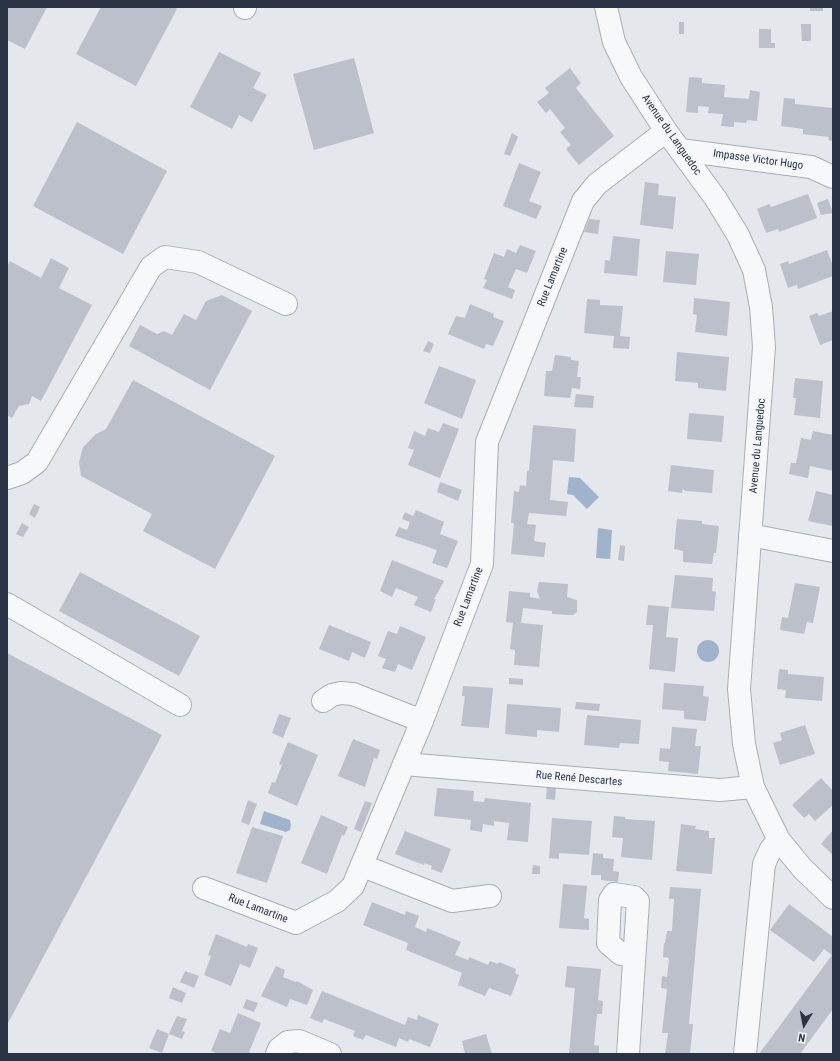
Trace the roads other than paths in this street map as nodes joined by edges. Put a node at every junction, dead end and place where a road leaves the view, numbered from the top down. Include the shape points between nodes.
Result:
1 (606, 7) edge
2 (666, 131) junction
3 (680, 150) junction
4 (833, 177) edge
5 (286, 304) dead end
6 (7, 478) edge
7 (750, 535) junction
8 (833, 551) edge
9 (7, 604) edge
10 (323, 701) dead end
11 (180, 705) dead end
12 (422, 721) junction
13 (404, 764) junction
14 (753, 787) junction
15 (779, 840) junction
16 (363, 866) junction
17 (204, 888) dead end
18 (490, 896) dead end
19 (833, 898) edge
20 (634, 955) dead end
21 (277, 1054) edge
22 (330, 1054) edge
23 (628, 1054) edge
24 (745, 1054) edge

1 - 2 street, Avenue du Languedoc via 614,42 631,77
2 - 3 street, Avenue du Languedoc
2 - 12 street, Rue Lamartine via 597,184 583,201 487,442 482,564
3 - 4 street, Impasse Victor Hugo via 811,168
3 - 7 street, Avenue du Languedoc via 738,234 754,270 761,307 763,385
5 - 6 street via 198,262 165,257 151,267 37,462 22,473
7 - 8 street
7 - 14 street, Avenue du Languedoc via 739,689 744,744
9 - 11 street
10 - 12 street via 332,695 353,694
12 - 13 street, Rue Lamartine
13 - 14 street, Rue René Descartes via 720,790
13 - 16 street, Rue Lamartine
14 - 15 street, Avenue du Languedoc
15 - 19 street, Avenue du Languedoc via 802,868
15 - 24 street via 771,849 764,864
16 - 17 street, Rue Lamartine via 353,886 337,901 296,923
16 - 18 street via 452,901
20 - 23 street via 635,973
21 - 22 street via 288,1042 298,1041

